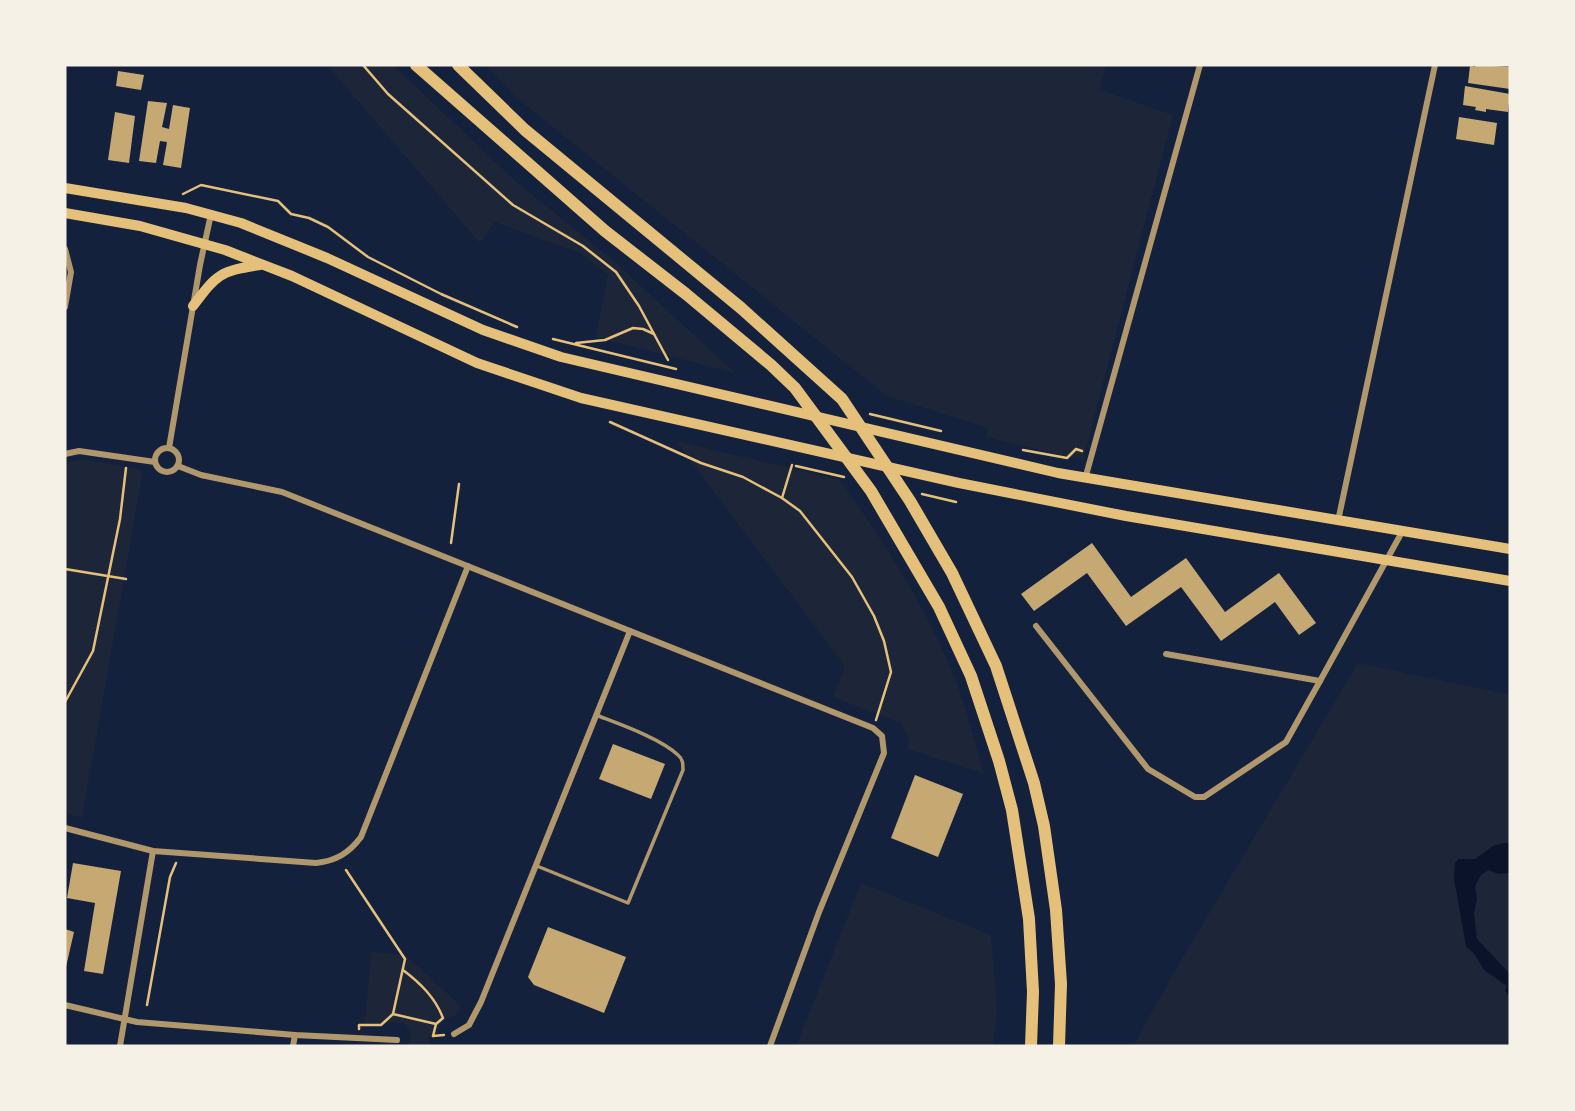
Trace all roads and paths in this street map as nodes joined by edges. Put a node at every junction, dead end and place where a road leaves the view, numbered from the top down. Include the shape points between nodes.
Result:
1 (363, 65) edge
2 (416, 65) edge
3 (457, 65) edge
4 (1200, 65) edge
5 (1435, 65) edge
6 (65, 188) edge
7 (180, 196) dead end
8 (65, 213) edge
9 (211, 214) junction
10 (205, 243) junction
11 (65, 250) edge
12 (263, 265) junction
13 (193, 306) junction
14 (65, 307) edge
15 (524, 329) dead end
16 (653, 334) junction
17 (551, 339) dead end
18 (572, 343) junction
19 (668, 360) dead end
20 (676, 369) dead end
21 (611, 422) dead end
22 (915, 425) dead end
23 (951, 433) dead end
24 (169, 448) junction
25 (1015, 449) dead end
26 (1092, 453) junction
27 (65, 454) edge
28 (155, 462) junction
29 (792, 465) dead end
30 (178, 466) junction
31 (126, 468) dead end
32 (1085, 479) junction
33 (459, 484) dead end
34 (782, 498) junction
35 (1338, 521) junction
36 (1402, 532) junction
37 (451, 543) dead end
38 (1510, 549) edge
39 (1387, 560) junction
40 (468, 566) junction
41 (65, 569) edge
42 (108, 575) junction
43 (126, 579) dead end
44 (1510, 581) edge
45 (1036, 626) dead end
46 (630, 631) junction
47 (1166, 654) dead end
48 (1320, 681) junction
49 (65, 702) edge
50 (596, 715) junction
51 (873, 729) junction
52 (65, 828) edge
53 (153, 850) junction
54 (176, 863) dead end
55 (536, 866) junction
56 (346, 870) dead end
57 (403, 970) junction
58 (65, 1004) edge
59 (147, 1005) dead end
60 (393, 1014) junction
61 (125, 1020) junction
62 (436, 1024) junction
63 (454, 1034) joint
64 (295, 1035) junction
65 (359, 1038) junction
66 (397, 1040) dead end
67 (120, 1046) edge
68 (293, 1046) edge
69 (770, 1046) edge
70 (1031, 1046) edge
71 (1059, 1046) edge

1 - 16 path via 388,94 513,205 583,246 616,272
2 - 70 highway via 605,231 771,365 795,388 871,491 939,607 971,676 999,761 1025,887 1033,992
3 - 71 highway via 525,130 834,391 910,501 952,573 996,666 1034,783 1055,910 1061,984
4 - 26 street
5 - 35 street
6 - 9 main road
7 - 15 path via 201,185 278,201 291,214 328,227 368,257
8 - 10 main road
9 - 10 street
9 - 32 main road via 305,248 434,309 561,357
10 - 12 main road
10 - 13 street
11 - 14 street via 71,272
12 - 13 main road via 221,273
12 - 39 main road via 443,349 581,398 1126,516
13 - 24 street
16 - 18 path via 633,328 605,340
16 - 19 path
17 - 18 path
18 - 20 path
21 - 34 path
22 - 23 path
24 - 28 street via 158,452
24 - 30 street via 178,454
25 - 26 path via 1067,458 1076,449
26 - 32 street
27 - 28 street via 79,451
28 - 30 street via 165,473
29 - 34 path
30 - 40 street via 282,492
31 - 42 path
32 - 35 main road
33 - 37 path
34 - 51 path via 800,511 852,578 884,641 891,672
35 - 36 main road
36 - 38 main road
36 - 39 street
39 - 44 main road
39 - 48 street
40 - 46 street
40 - 53 street via 353,848 338,858 316,863
41 - 42 path
42 - 43 path
42 - 49 path via 93,651
45 - 48 street via 1148,769 1195,797 1205,797 1286,742
46 - 50 street
46 - 51 street
47 - 48 street
50 - 55 street
50 - 55 lane via 677,753 683,770 628,903
51 - 69 street via 882,736 884,753
52 - 53 street
53 - 61 street
54 - 59 path
55 - 63 street via 481,1002 469,1025
56 - 57 path via 405,959
57 - 60 path
57 - 62 path via 435,1002 443,1018
58 - 61 street
60 - 62 path
60 - 65 path via 381,1025 359,1026
61 - 64 street
61 - 67 street
62 - 63 path via 433,1036
64 - 65 street
64 - 68 street
65 - 66 street

